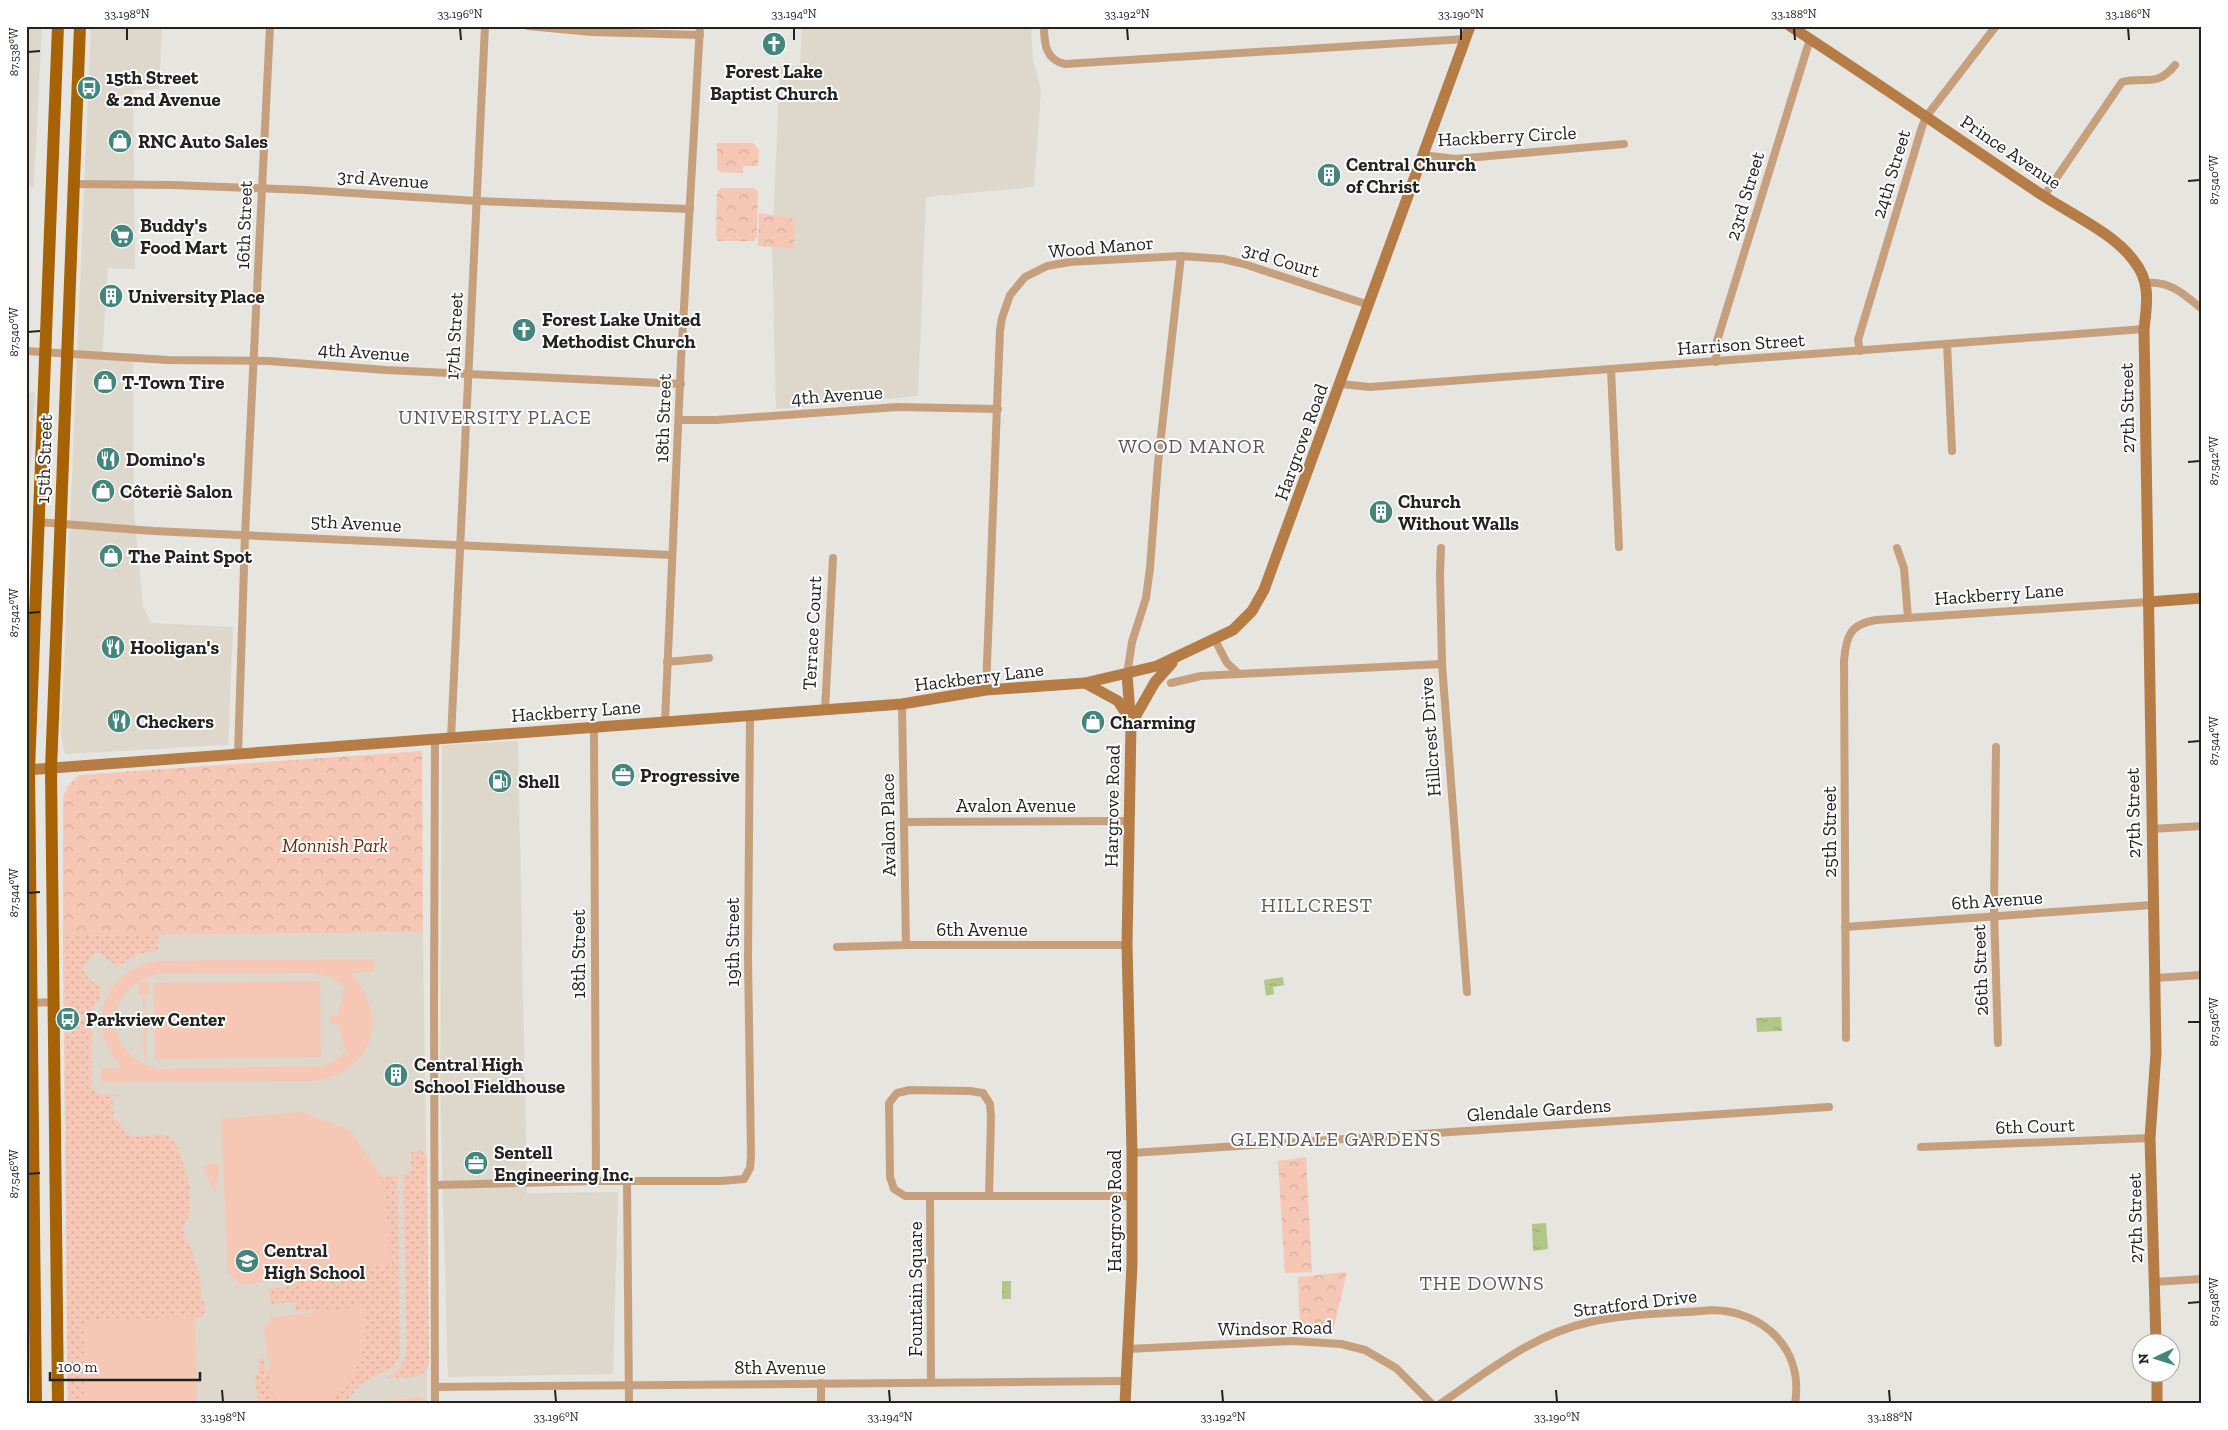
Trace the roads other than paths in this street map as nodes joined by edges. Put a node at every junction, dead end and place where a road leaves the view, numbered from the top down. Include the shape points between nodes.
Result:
1 (58, 26) edge
2 (80, 26) edge
3 (270, 26) edge
4 (485, 26) edge
5 (528, 26) edge
6 (700, 26) edge
7 (1044, 26) edge
8 (1470, 26) edge
9 (1790, 26) edge
10 (1996, 26) edge
11 (700, 35) junction
12 (1465, 39) junction
13 (1810, 39) junction
14 (2175, 65) dead end
15 (1926, 117) junction
16 (1624, 144) dead end
17 (1422, 155) junction
18 (75, 184) junction
19 (262, 189) junction
20 (2044, 196) junction
21 (478, 201) junction
22 (690, 209) junction
23 (1181, 256) junction
24 (2146, 283) junction
25 (1369, 305) junction
26 (2202, 308) edge
27 (2144, 329) junction
28 (1947, 344) junction
29 (26, 351) edge
30 (1860, 351) junction
31 (45, 353) junction
32 (66, 355) junction
33 (254, 361) junction
34 (1716, 362) junction
35 (1611, 369) junction
36 (468, 374) junction
37 (681, 384) junction
38 (1341, 384) junction
39 (998, 409) junction
40 (680, 420) junction
41 (1952, 450) dead end
42 (38, 522) junction
43 (60, 523) junction
44 (245, 535) junction
45 (460, 545) junction
46 (1619, 547) dead end
47 (1441, 548) dead end
48 (1897, 548) dead end
49 (672, 555) junction
50 (833, 558) dead end
51 (2202, 598) edge
52 (2148, 602) junction
53 (1908, 618) junction
54 (1854, 627) joint
55 (1216, 640) junction
56 (709, 658) dead end
57 (1176, 658) junction
58 (667, 662) junction
59 (1442, 664) junction
60 (1239, 674) junction
61 (1127, 675) junction
62 (1085, 683) junction
63 (1171, 683) dead end
64 (986, 690) junction
65 (902, 704) junction
66 (825, 710) junction
67 (750, 716) junction
68 (665, 722) junction
69 (1130, 725) junction
70 (594, 728) junction
71 (451, 738) junction
72 (435, 740) junction
73 (1996, 747) dead end
74 (238, 756) junction
75 (51, 769) junction
76 (28, 770) edge
77 (1129, 821) junction
78 (904, 822) junction
79 (2202, 826) edge
80 (2151, 829) junction
81 (2152, 905) junction
82 (1994, 916) junction
83 (1845, 927) junction
84 (906, 944) junction
85 (1127, 945) junction
86 (837, 947) dead end
87 (2202, 975) edge
88 (2155, 978) junction
89 (1467, 992) dead end
90 (54, 1002) junction
91 (29, 1003) edge
92 (1846, 1038) dead end
93 (1998, 1043) dead end
94 (1828, 1107) dead end
95 (2150, 1138) junction
96 (1921, 1147) dead end
97 (1132, 1153) junction
98 (34, 1179) junction
99 (55, 1179) junction
100 (596, 1181) junction
101 (627, 1181) junction
102 (436, 1184) junction
103 (930, 1196) junction
104 (989, 1196) junction
105 (1132, 1196) junction
106 (2202, 1278) edge
107 (2154, 1282) junction
108 (2156, 1332) edge
109 (1128, 1349) junction
110 (1126, 1381) junction
111 (931, 1382) junction
112 (2156, 1382) edge
113 (821, 1383) junction
114 (629, 1384) junction
115 (435, 1387) junction
116 (36, 1404) edge
117 (58, 1404) edge
118 (435, 1404) edge
119 (629, 1404) edge
120 (821, 1404) edge
121 (1126, 1404) edge
122 (1432, 1404) edge
123 (1440, 1404) edge
124 (1795, 1404) edge
125 (2157, 1404) edge

1 - 31 main road, 15th Street
2 - 18 main road, 15th Street
3 - 19 street, 16th Street
4 - 21 street, 17th Street
5 - 11 street via 592,32
6 - 11 street, 18th Street
7 - 12 street via 1047,51 1051,58 1065,64
8 - 12 main road, Hargrove Road
9 - 13 main road, Prince Avenue
10 - 15 street, 24th Street
11 - 22 street, 18th Street
12 - 17 main road, Hargrove Road
13 - 15 main road, Prince Avenue
13 - 34 street, 23rd Street via 1717,341
14 - 20 street via 2158,80 2122,82
15 - 20 main road, Prince Avenue
15 - 30 street, 24th Street via 1858,340
16 - 17 street, Hackberry Circle via 1456,159
17 - 25 main road, Hargrove Road
18 - 19 street, 3rd Avenue
18 - 32 main road, 15th Street
19 - 21 street, 3rd Avenue
19 - 33 street, 16th Street
20 - 24 main road, Prince Avenue via 2115,240 2134,260
21 - 22 street, 3rd Avenue
21 - 36 street, 17th Street
22 - 37 street, 18th Street
23 - 25 street, 3rd Court via 1244,264
23 - 39 street, Wood Manor via 1058,264 1025,277 1010,295 1002,318
23 - 61 street, Wood Manor via 1150,568
24 - 26 street via 2168,285
24 - 27 main road, 27th Street
25 - 38 main road, Hargrove Road
27 - 28 street, Harrison Street
27 - 52 main road, 27th Street
28 - 30 street, Harrison Street
28 - 41 street
29 - 31 street, 4th Avenue
30 - 34 street, Harrison Street
31 - 32 street, 4th Avenue
31 - 42 main road, 15th Street
32 - 33 street, 4th Avenue
32 - 43 main road, 15th Street
33 - 36 street, 4th Avenue
33 - 44 street, 16th Street
34 - 35 street, Harrison Street
35 - 38 street, Harrison Street via 1370,387
35 - 46 street
36 - 37 street, 4th Avenue
36 - 45 street, 17th Street
37 - 40 street, 18th Street
38 - 55 main road, Hargrove Road via 1264,590 1243,622
39 - 40 street, 4th Avenue via 897,407
39 - 64 street, Wood Manor
40 - 49 street, 18th Street
42 - 43 street, 5th Avenue
42 - 76 main road, 15th Street
43 - 44 street, 5th Avenue
43 - 75 main road, 15th Street
44 - 45 street, 5th Avenue
44 - 74 street, 16th Street
45 - 49 street, 5th Avenue
45 - 71 street, 17th Street
47 - 59 street
48 - 53 street via 1904,568
49 - 58 street, 18th Street
50 - 66 street, Terrace Court
51 - 52 main road
52 - 53 street, Hackberry Lane
52 - 80 main road, 27th Street
53 - 54 street, Hackberry Lane via 1865,622
54 - 83 street, 25th Street via 1848,638 1844,661
55 - 57 main road, Hargrove Road
55 - 60 street via 1227,663
56 - 58 street
57 - 61 main road, Hargrove Road
57 - 69 main road via 1156,681
58 - 68 street, 18th Street
59 - 60 street, Hillcrest Drive
59 - 89 street, Hillcrest Drive
60 - 63 street, Hillcrest Drive via 1201,676
61 - 62 main road, Hackberry Lane
61 - 69 main road, Hargrove Road
62 - 64 main road, Hackberry Lane
62 - 69 main road via 1118,701 1127,713
64 - 65 main road, Hackberry Lane
65 - 66 main road, Hackberry Lane
65 - 78 street, Avalon Place
66 - 67 main road, Hackberry Lane
67 - 68 main road, Hackberry Lane
67 - 101 street, 19th Street via 750,1168 744,1179 733,1181
68 - 70 main road, Hackberry Lane
69 - 77 main road, Hargrove Road
70 - 71 main road, Hackberry Lane
70 - 100 street, 18th Street
71 - 72 main road, Hackberry Lane
72 - 74 main road, Hackberry Lane
72 - 102 street
73 - 82 street, 26th Street
74 - 75 main road, Hackberry Lane
75 - 76 main road, Hackberry Lane
75 - 90 main road, 15th Street
76 - 91 main road, 15th Street
77 - 78 street, Avalon Avenue
77 - 85 main road, Hargrove Road
78 - 84 street, Avalon Place
79 - 80 street
80 - 81 main road, 27th Street
81 - 82 street, 6th Avenue
81 - 88 main road, 27th Street
82 - 83 street, 6th Avenue
82 - 93 street, 26th Street
83 - 92 street, 25th Street
84 - 85 street, 6th Avenue
84 - 86 street, 6th Avenue
85 - 97 main road, Hargrove Road
87 - 88 street
88 - 95 main road, 27th Street via 2156,1054
90 - 91 street
90 - 99 main road, 15th Street
91 - 98 main road, 15th Street
94 - 97 street, Glendale Gardens
95 - 96 street, 6th Court
95 - 107 main road, 27th Street
97 - 105 main road, Hargrove Road
98 - 99 main road
98 - 116 main road, 15th Street
99 - 117 main road, 15th Street
100 - 101 street
100 - 102 street
101 - 114 street
102 - 115 street
103 - 104 street, Fountain Square
103 - 104 street, Fountain Square via 905,1196 894,1189 890,1177 890,1103 897,1093 910,1090 983,1093 990,1104 991,1117
103 - 111 street, Fountain Square
104 - 105 street, Fountain Square
105 - 109 main road, Hargrove Road
106 - 107 street
107 - 108 main road, 27th Street
109 - 110 main road, Hargrove Road
109 - 122 street, Windsor Road via 1293,1341 1341,1344 1365,1350 1396,1368
110 - 111 street, 8th Avenue
110 - 121 main road, Hargrove Road
111 - 113 street, 8th Avenue
112 - 125 main road
113 - 114 street, 8th Avenue
113 - 120 street
114 - 115 street, 8th Avenue
114 - 119 street
115 - 118 street
123 - 124 street, Stratford Drive via 1525,1346 1568,1328 1591,1321 1724,1310 1758,1321 1776,1336 1789,1356 1796,1379

